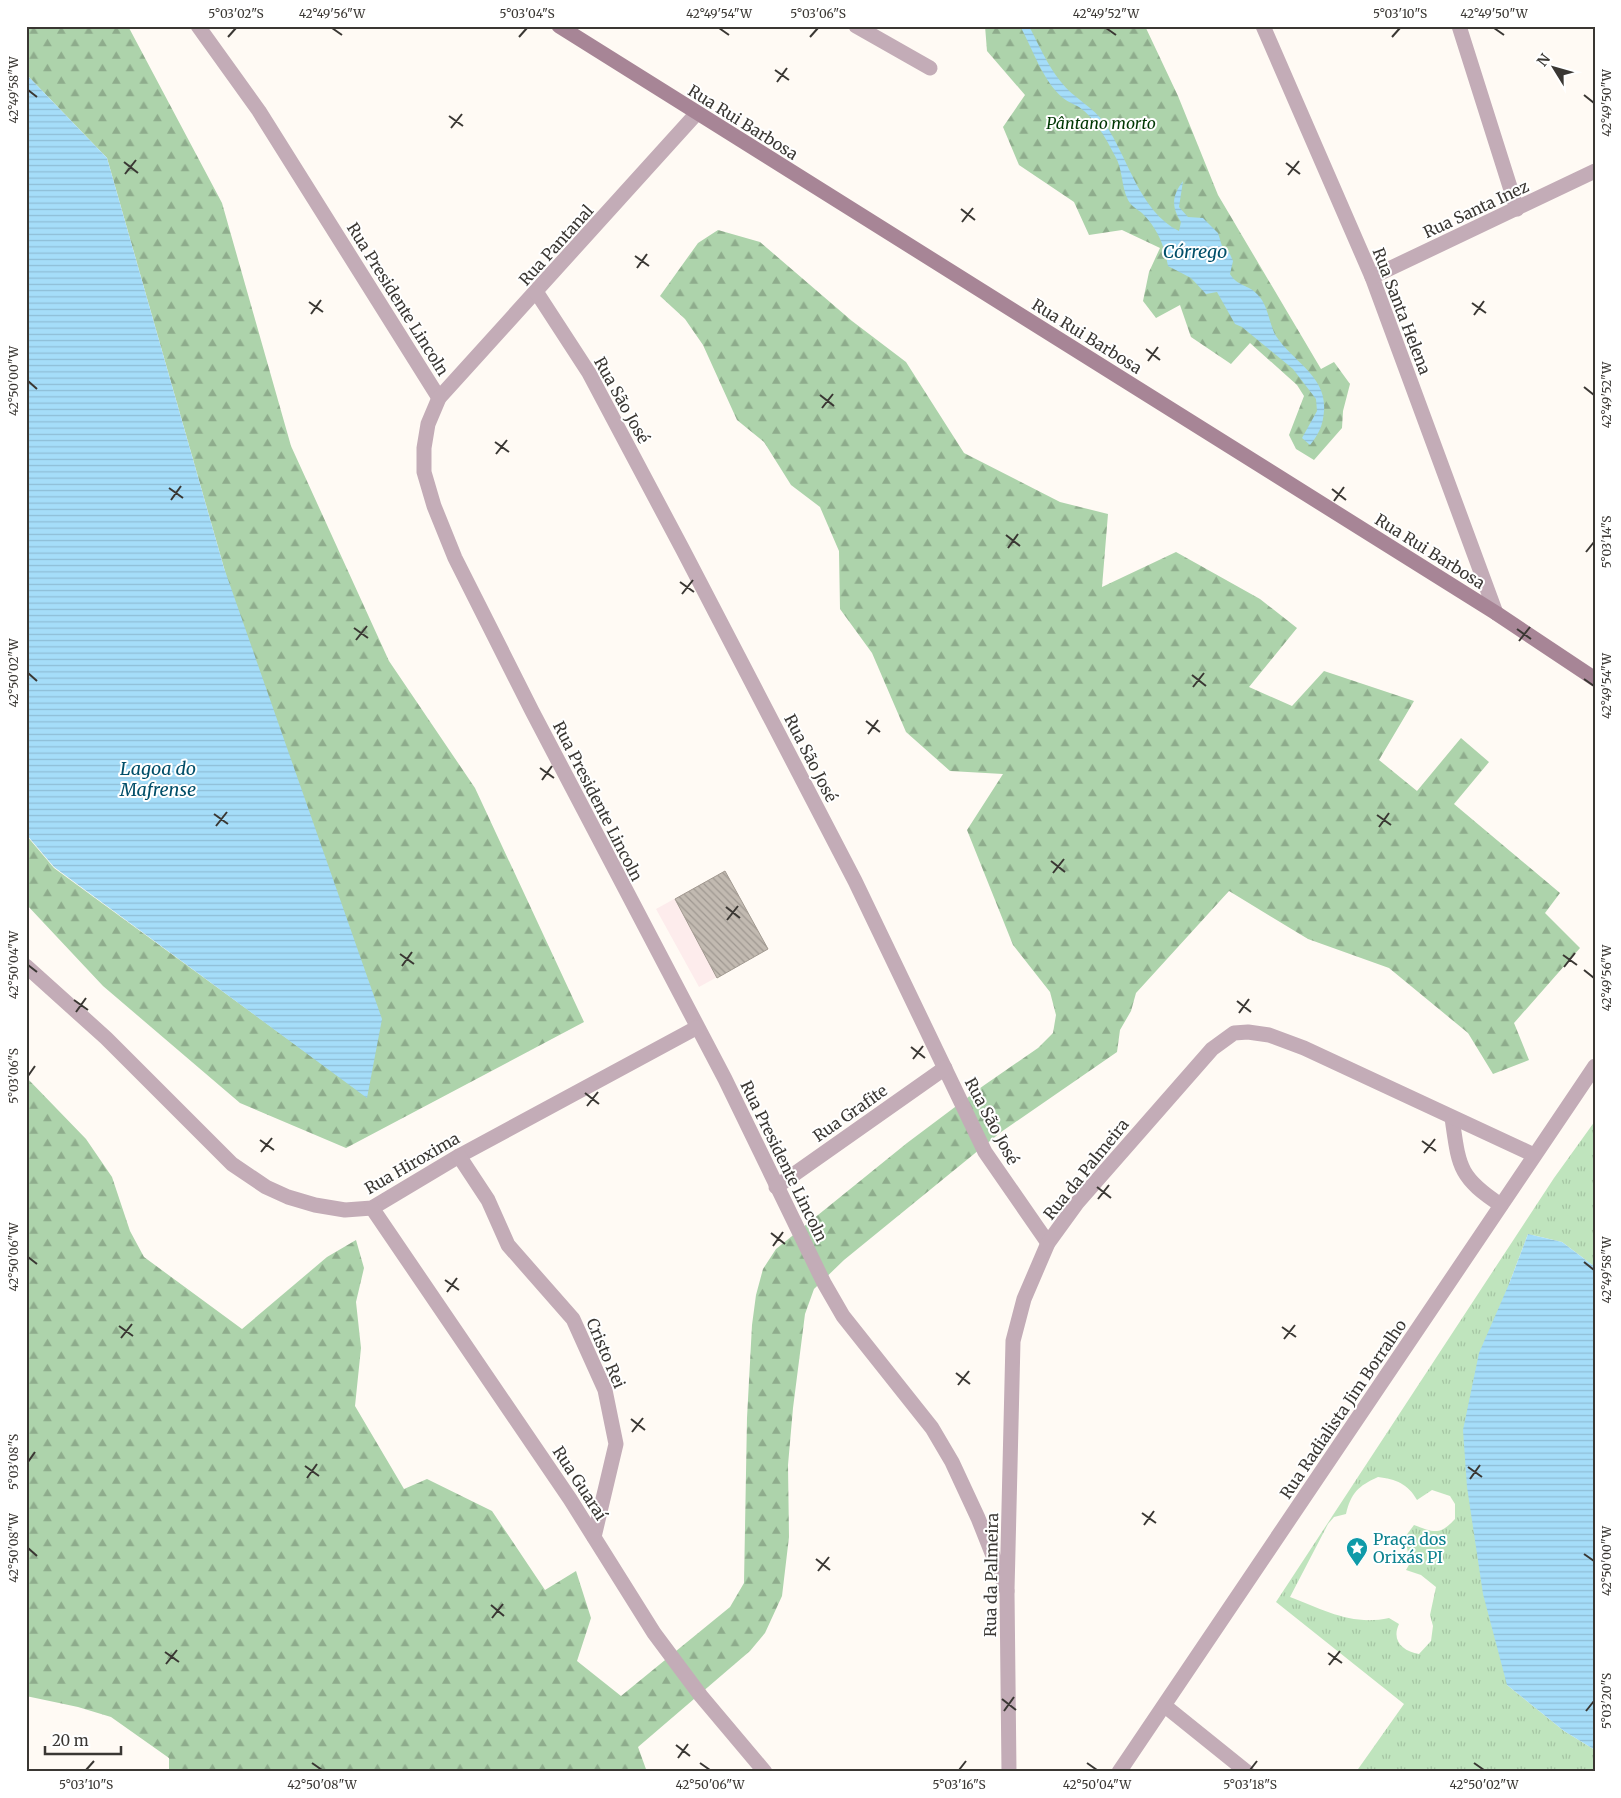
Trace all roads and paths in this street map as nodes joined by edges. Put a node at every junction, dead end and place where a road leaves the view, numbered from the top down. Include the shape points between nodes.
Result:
1 (198, 26) edge
2 (559, 26) edge
3 (856, 26) edge
4 (1263, 26) edge
5 (1459, 26) edge
6 (930, 68) dead end
7 (697, 113) junction
8 (1595, 171) edge
9 (1518, 209) junction
10 (1372, 277) junction
11 (537, 292) junction
12 (439, 398) junction
13 (1496, 613) junction
14 (1595, 679) edge
15 (26, 966) edge
16 (696, 1028) junction
17 (1595, 1066) edge
18 (945, 1068) junction
19 (1452, 1118) junction
20 (1534, 1155) junction
21 (459, 1156) junction
22 (776, 1187) junction
23 (1501, 1205) junction
24 (372, 1208) junction
25 (1048, 1243) junction
26 (594, 1537) junction
27 (1007, 1591) junction
28 (1164, 1706) junction
29 (765, 1772) edge
30 (1009, 1772) edge
31 (1120, 1772) edge
32 (1247, 1772) edge

1 - 12 street, Rua Presidente Lincoln via 259,111
2 - 7 street, Rua Rui Barbosa
3 - 6 street
4 - 10 street, Rua Santa Helena
5 - 9 street
7 - 11 street, Rua Pantanal
7 - 13 street, Rua Rui Barbosa
8 - 9 street, Rua Santa Inez
9 - 10 street, Rua Santa Inez
10 - 13 street, Rua Santa Helena
11 - 12 street, Rua Pantanal
11 - 18 street, Rua São José via 589,373 684,550 855,882
12 - 16 street, Rua Presidente Lincoln via 428,424 424,472 455,558
13 - 14 street, Rua Rui Barbosa
15 - 24 street, Rua Hiroxima via 106,1038 232,1164 266,1187 297,1199 345,1210
16 - 21 street, Rua Hiroxima
16 - 22 street, Rua Presidente Lincoln
17 - 20 street, Rua Radialista Jim Borralho
18 - 22 street, Rua Grafite
18 - 25 street, Rua São José via 985,1152
19 - 20 street, Rua da Palmeira
19 - 23 street via 1456,1150 1464,1173 1476,1189
19 - 25 street, Rua da Palmeira via 1304,1048 1269,1035 1234,1033 1212,1049 1186,1077 1077,1203
20 - 23 street, Rua Radialista Jim Borralho
21 - 24 street, Rua Hiroxima
21 - 26 street, Cristo Rei via 488,1200 508,1245 573,1319 605,1390 616,1444
22 - 27 street, Rua Presidente Lincoln via 843,1316 932,1428 952,1462
23 - 28 street, Rua Radialista Jim Borralho
24 - 26 street, Rua Guaraí
25 - 27 street, Rua da Palmeira via 1024,1299 1013,1341
26 - 29 street, Rua Guaraí via 654,1633 701,1696
27 - 30 street, Rua da Palmeira
28 - 31 street, Rua Radialista Jim Borralho
28 - 32 street

